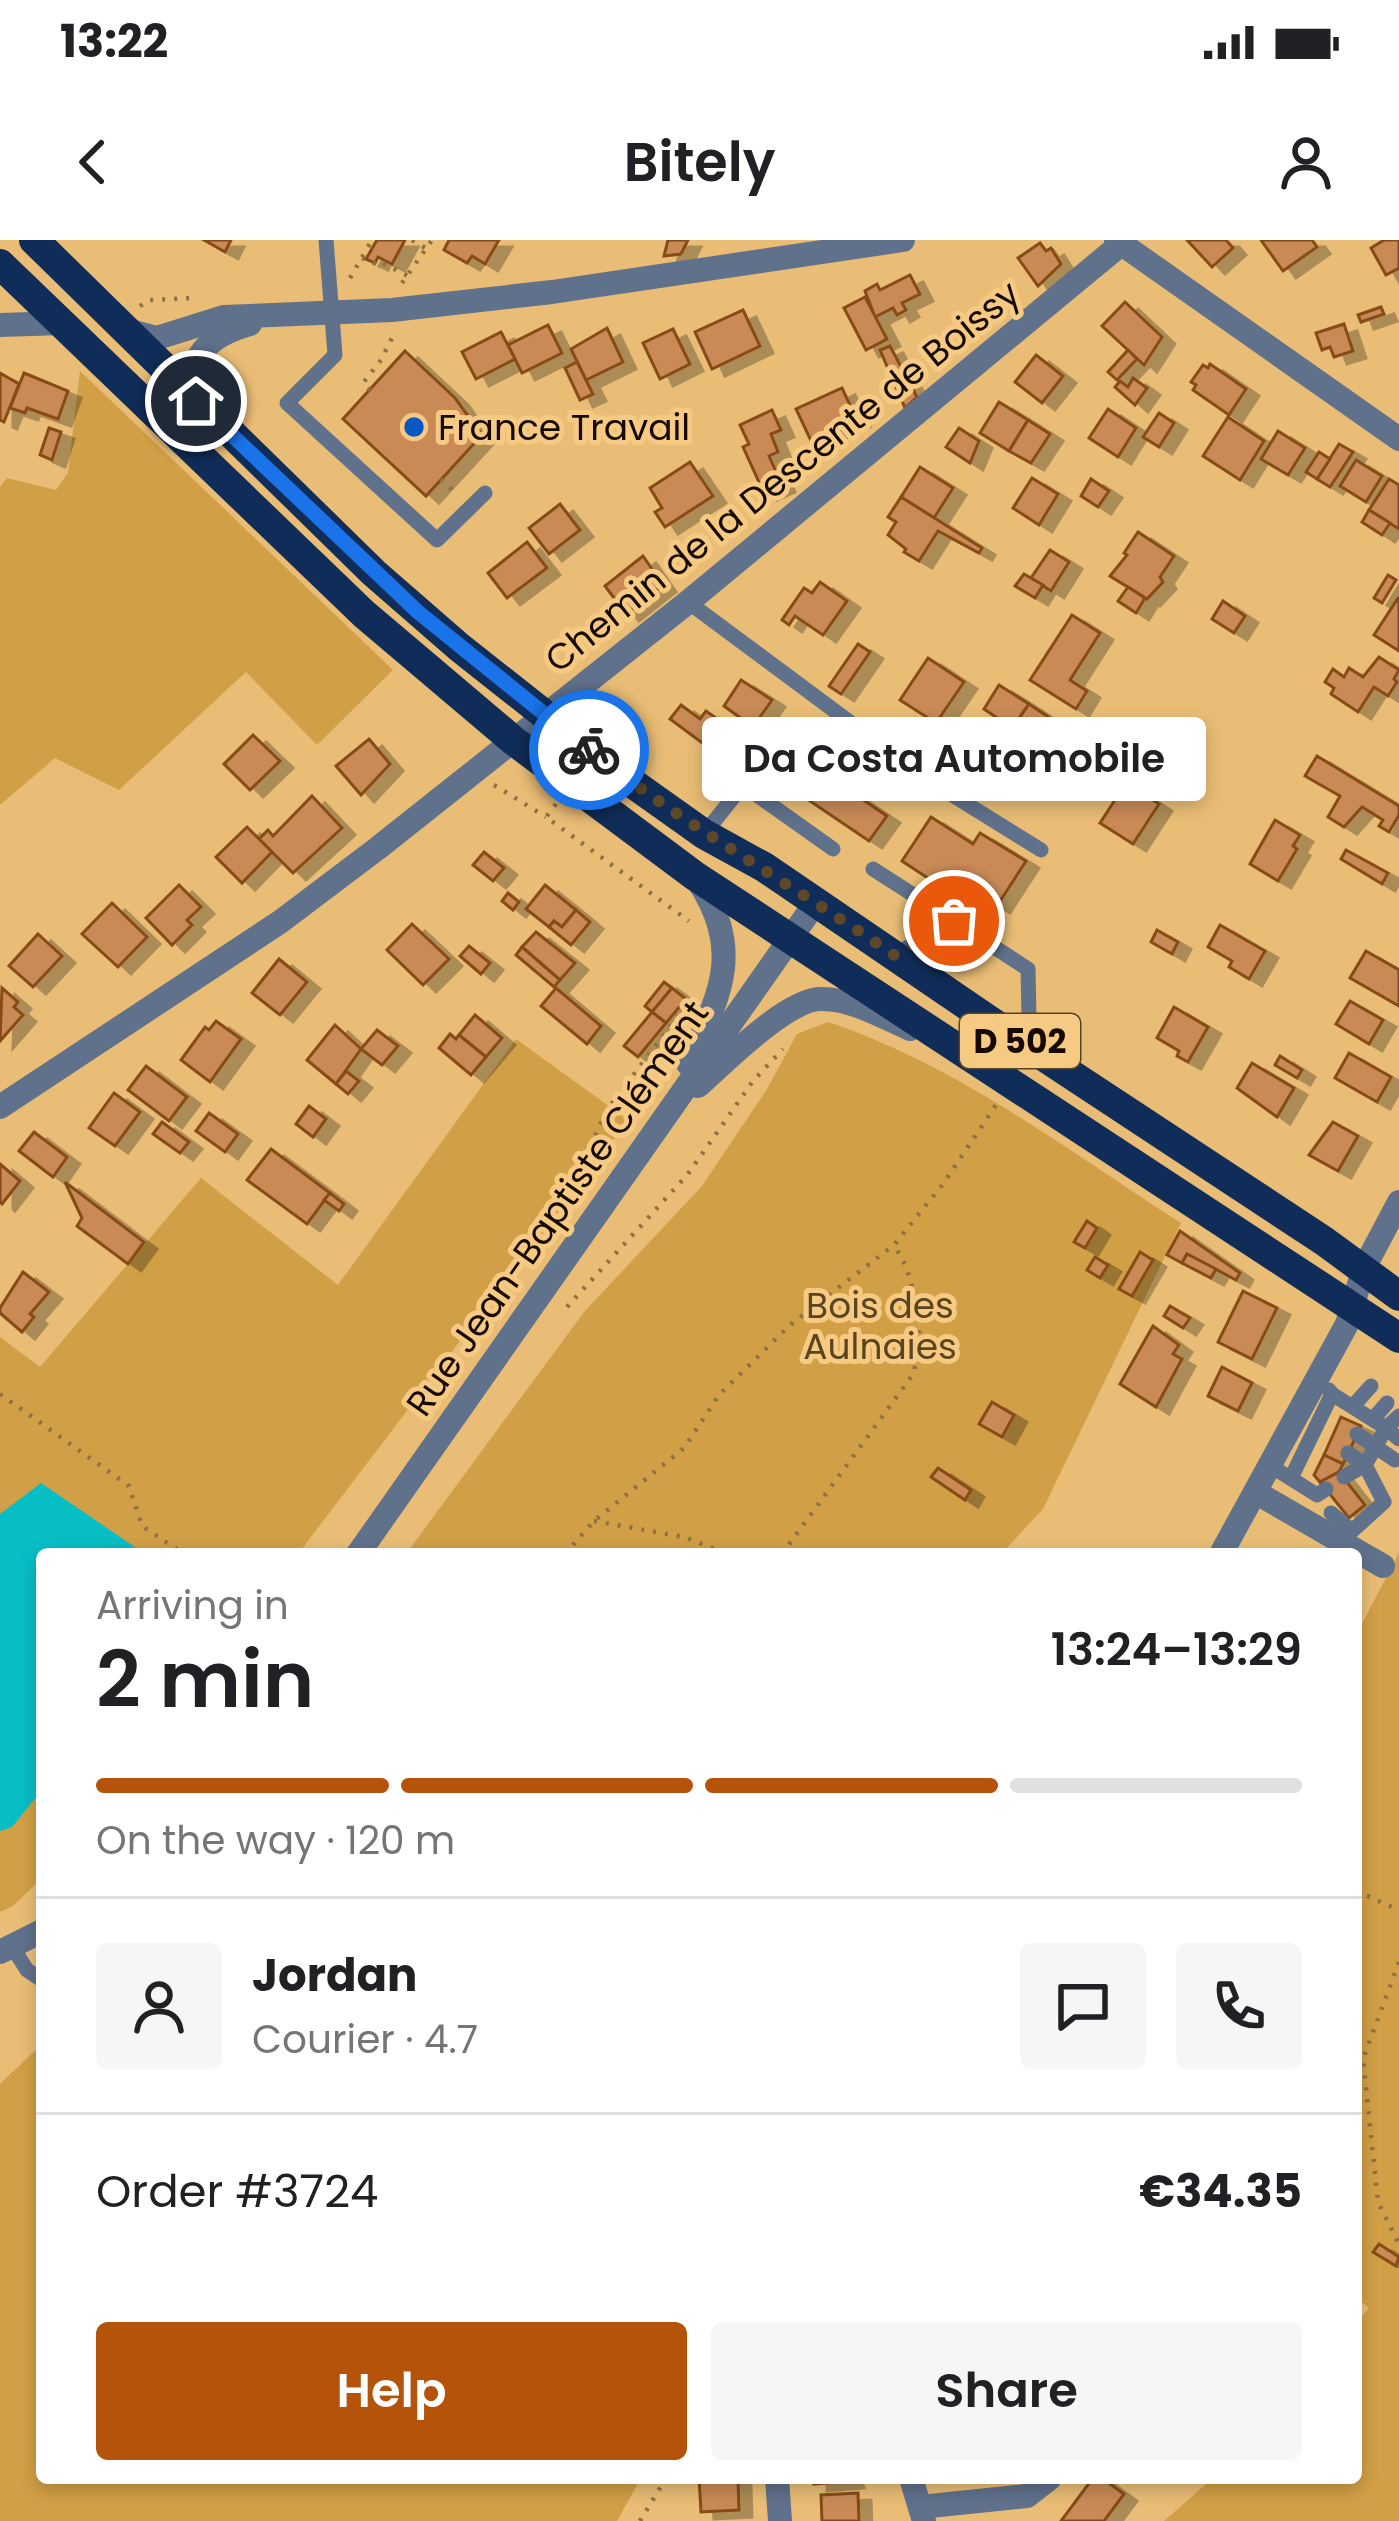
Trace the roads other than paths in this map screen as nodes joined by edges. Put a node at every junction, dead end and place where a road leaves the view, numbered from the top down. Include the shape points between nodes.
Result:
1 (34, 240) edge
2 (326, 240) edge
3 (903, 240) edge
4 (1118, 242) edge
5 (0, 264) edge
6 (332, 313) junction
7 (275, 316) junction
8 (62, 322) junction
9 (0, 325) edge
10 (124, 329) junction
11 (196, 401) junction
12 (1399, 439) edge
13 (485, 493) dead end
14 (688, 602) junction
15 (546, 716) junction
16 (514, 741) junction
17 (704, 834) junction
18 (833, 849) dead end
19 (1042, 850) dead end
20 (873, 868) dead end
21 (695, 876) junction
22 (816, 902) junction
23 (954, 921) junction
24 (791, 939) junction
25 (894, 955) junction
26 (1018, 1040) junction
27 (959, 1048) junction
28 (0, 1107) edge
29 (665, 1116) junction
30 (1399, 1202) edge
31 (1364, 1268) junction
32 (1399, 1296) edge
33 (1353, 1307) junction
34 (1399, 1338) edge
35 (1326, 1383) junction
36 (1371, 1386) dead end
37 (1354, 1406) junction
38 (1322, 1415) junction
39 (1389, 1421) edge
40 (1338, 1425) dead end
41 (1312, 1434) junction
42 (1357, 1434) dead end
43 (1330, 1442) dead end
44 (1375, 1447) junction
45 (1348, 1453) dead end
46 (1395, 1460) dead end
47 (1365, 1465) junction
48 (1281, 1472) junction
49 (1344, 1477) dead end
50 (1373, 1481) junction
51 (1257, 1493) junction
52 (1357, 1494) dead end
53 (362, 1548) edge
54 (1225, 1548) edge
55 (1352, 1548) edge
56 (1362, 1554) edge
57 (1383, 1566) dead end
58 (36, 1934) edge
59 (7, 1950) edge
60 (36, 1976) edge
61 (777, 2484) edge
62 (913, 2484) edge
63 (1042, 2484) edge
64 (922, 2514) edge
65 (780, 2521) edge

1 - 10 main road, D 502
2 - 6 lane
3 - 6 street via 552,292 395,299
4 - 12 street
4 - 14 street, Chemin de la Descente de Boissy
5 - 8 main road, D 502
6 - 7 street
6 - 13 lane via 335,355 287,403 437,540
7 - 10 street via 224,317 157,338
7 - 11 street via 223,333 203,349 192,382
8 - 9 street
8 - 16 main road, D 502 via 364,614
10 - 11 main road, D 502
11 - 15 main road, D 502 via 404,599
14 - 15 street, Chemin de la Descente de Boissy
14 - 19 lane via 925,778
15 - 16 street, Chemin de la Descente de Boissy
15 - 17 main road, D 502
16 - 21 main road, D 502
16 - 28 street via 280,922
17 - 18 lane via 743,785
17 - 22 main road, D 502
20 - 23 lane
21 - 24 main road, D 502
21 - 29 street via 721,923 726,964
22 - 24 street, Rue Jean-Baptiste Clément
22 - 25 main road, D 502
23 - 25 lane
23 - 26 lane via 1028,969 1029,1018
24 - 27 main road, D 502
24 - 29 street, Rue Jean-Baptiste Clément
25 - 26 main road, D 502
26 - 31 main road, D 502
27 - 29 street via 817,998 738,1050
27 - 33 main road, D 502
29 - 53 street, Rue Jean-Baptiste Clément
30 - 31 street
31 - 32 main road, D 502
31 - 33 street
33 - 34 main road, D 502
33 - 35 street
35 - 37 lane
35 - 38 lane
35 - 48 street
36 - 37 lane
37 - 39 lane
38 - 40 lane
38 - 41 lane
39 - 44 lane
41 - 43 lane
41 - 48 lane
42 - 44 lane
44 - 46 lane
44 - 47 lane
45 - 47 lane
47 - 49 lane
47 - 50 lane
48 - 50 lane via 1321,1492 1352,1531 1384,1502
48 - 51 street
50 - 52 lane
51 - 54 street
51 - 55 street
56 - 57 street
58 - 59 street
59 - 60 lane
61 - 65 street
62 - 64 street
63 - 64 street via 1027,2496

